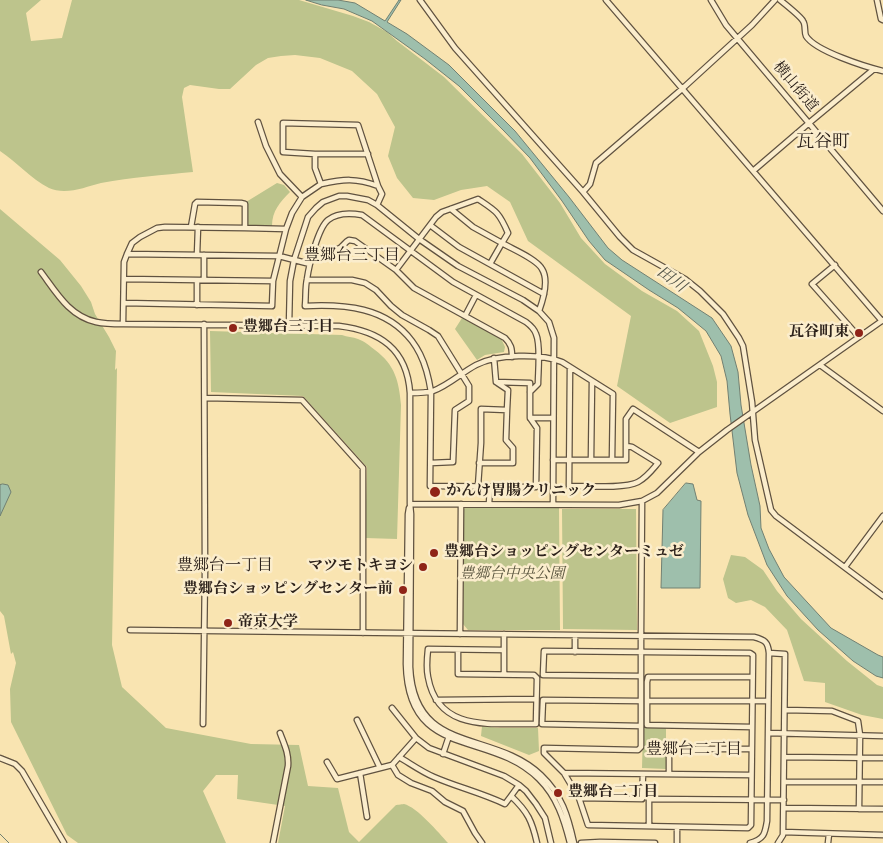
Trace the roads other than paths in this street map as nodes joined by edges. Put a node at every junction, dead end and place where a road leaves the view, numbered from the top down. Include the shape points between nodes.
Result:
1 (420, 0) edge
2 (606, 0) edge
3 (710, 0) edge
4 (775, 0) edge
5 (780, 0) edge
6 (877, 0) edge
7 (883, 20) edge
8 (738, 38) junction
9 (874, 69) junction
10 (883, 71) edge
11 (682, 89) junction
12 (258, 122) dead end
13 (809, 123) junction
14 (314, 154) junction
15 (368, 154) junction
16 (753, 172) junction
17 (321, 184) junction
18 (378, 186) junction
19 (583, 192) junction
20 (302, 197) junction
21 (377, 205) junction
22 (451, 209) junction
23 (883, 211) edge
24 (430, 225) junction
25 (191, 227) junction
26 (198, 227) junction
27 (245, 228) junction
28 (286, 228) junction
29 (419, 239) junction
30 (502, 243) junction
31 (315, 250) junction
32 (410, 252) junction
33 (127, 254) junction
34 (197, 254) junction
35 (204, 255) junction
36 (279, 256) junction
37 (294, 260) junction
38 (310, 264) junction
39 (490, 264) junction
40 (834, 266) junction
41 (396, 270) junction
42 (41, 272) dead end
43 (124, 279) junction
44 (197, 280) junction
45 (204, 280) junction
46 (307, 280) junction
47 (272, 281) junction
48 (544, 294) junction
49 (476, 295) junction
50 (124, 303) junction
51 (197, 304) junction
52 (391, 306) junction
53 (539, 311) junction
54 (465, 316) junction
55 (385, 317) junction
56 (883, 320) edge
57 (123, 324) junction
58 (204, 324) junction
59 (288, 325) junction
60 (859, 337) junction
61 (512, 357) junction
62 (538, 357) junction
63 (494, 358) junction
64 (553, 358) junction
65 (820, 365) junction
66 (570, 367) junction
67 (461, 374) junction
68 (592, 380) junction
69 (496, 382) junction
70 (431, 392) junction
71 (530, 392) junction
72 (410, 393) junction
73 (205, 398) junction
74 (507, 410) junction
75 (883, 411) edge
76 (752, 412) junction
77 (530, 418) junction
78 (553, 418) junction
79 (626, 446) junction
80 (699, 452) junction
81 (553, 460) junction
82 (569, 460) junction
83 (591, 460) junction
84 (612, 460) junction
85 (430, 463) junction
86 (479, 463) junction
87 (478, 486) junction
88 (490, 487) junction
89 (642, 502) junction
90 (410, 504) junction
91 (461, 504) junction
92 (488, 504) junction
93 (553, 504) junction
94 (883, 516) edge
95 (845, 567) junction
96 (883, 596) edge
97 (130, 630) dead end
98 (205, 630) junction
99 (362, 633) junction
100 (408, 633) junction
101 (460, 634) junction
102 (504, 634) junction
103 (575, 635) junction
104 (641, 635) junction
105 (458, 650) junction
106 (504, 650) junction
107 (575, 652) junction
108 (641, 652) junction
109 (769, 653) junction
110 (504, 674) junction
111 (641, 676) junction
112 (752, 678) junction
113 (536, 699) junction
114 (436, 700) junction
115 (641, 701) junction
116 (647, 701) junction
117 (752, 701) junction
118 (768, 701) junction
119 (392, 708) dead end
120 (785, 710) junction
121 (357, 720) dead end
122 (203, 724) dead end
123 (641, 726) junction
124 (752, 727) junction
125 (280, 733) dead end
126 (768, 733) junction
127 (784, 733) junction
128 (449, 735) junction
129 (860, 736) junction
130 (883, 736) edge
131 (416, 738) junction
132 (751, 749) junction
133 (443, 754) junction
134 (399, 757) junction
135 (784, 757) junction
136 (0, 758) edge
137 (860, 758) junction
138 (883, 758) edge
139 (327, 762) dead end
140 (392, 765) junction
141 (380, 768) junction
142 (360, 773) junction
143 (564, 773) junction
144 (642, 774) junction
145 (669, 774) junction
146 (751, 775) junction
147 (784, 782) junction
148 (859, 782) junction
149 (883, 782) edge
150 (519, 785) junction
151 (511, 796) junction
152 (579, 798) junction
153 (751, 799) junction
154 (767, 800) junction
155 (784, 800) junction
156 (784, 808) junction
157 (859, 809) junction
158 (883, 809) edge
159 (367, 817) dead end
160 (648, 826) junction
161 (677, 827) junction
162 (783, 832) junction
163 (828, 834) junction
164 (883, 835) edge
165 (64, 843) edge
166 (273, 843) edge
167 (482, 843) edge
168 (537, 843) edge
169 (544, 843) edge
170 (551, 843) edge
171 (570, 843) edge
172 (574, 843) edge
173 (581, 843) edge
174 (655, 843) edge
175 (677, 843) edge
176 (750, 843) edge
177 (778, 843) edge
178 (828, 843) edge

1 - 19 street via 455,48
2 - 11 street
3 - 8 street, 横山街道
4 - 8 street
5 - 9 street via 803,21 806,36 819,47
6 - 7 street
8 - 11 street
8 - 13 street, 横山街道
9 - 10 street
9 - 13 street
11 - 16 street
11 - 19 street via 596,163 590,184
12 - 20 street via 280,174
13 - 16 street
13 - 23 street, 横山街道
14 - 15 street
14 - 15 street via 283,152 284,123 358,125
14 - 17 street
15 - 18 street
16 - 40 street
17 - 18 street via 350,180
17 - 20 street
18 - 21 street via 382,194
19 - 76 street via 633,250 685,279 723,314 743,346
20 - 28 street
21 - 29 street
21 - 37 street via 347,196 323,202 308,217
22 - 24 street via 442,212
22 - 30 street via 473,227
22 - 30 street via 478,199 501,218 508,233
24 - 29 street
24 - 39 street
25 - 26 street
25 - 27 street via 197,202 241,202 245,204
25 - 33 street via 157,228 140,237
26 - 27 street
26 - 34 street
27 - 28 street
28 - 36 street
29 - 32 street
29 - 53 street via 458,266
30 - 39 street
30 - 48 street via 538,264 545,277
31 - 32 street via 321,229 328,220 351,213 362,215
31 - 38 street
31 - 41 street via 334,250 349,240 355,241
32 - 41 street
32 - 49 street
33 - 34 street
33 - 43 street
34 - 35 street
35 - 36 street
35 - 45 street
36 - 37 street
36 - 47 street
37 - 38 street
37 - 59 street
38 - 46 street
39 - 48 street
40 - 56 street
40 - 60 street via 812,284
41 - 54 street via 414,288
42 - 57 street via 65,304 79,316
43 - 44 street
43 - 50 street
44 - 45 street
44 - 51 street
45 - 47 street
46 - 52 street via 365,282
46 - 55 street via 305,306 350,307
47 - 51 street via 272,306
48 - 53 street
49 - 54 street
49 - 62 street via 533,328 538,336
50 - 51 street
50 - 57 street
52 - 55 street
52 - 67 street via 438,336
53 - 64 street via 552,330
54 - 61 street via 505,338 512,348
55 - 70 street via 406,333 420,352
56 - 60 street
57 - 58 street
58 - 59 street
58 - 73 street
59 - 72 street via 349,327 378,337 400,360 408,376
60 - 65 street
61 - 62 street
61 - 63 street
62 - 64 street
62 - 71 street via 538,384
63 - 67 street
63 - 69 street
64 - 66 street
64 - 78 street
65 - 75 street
65 - 76 street
66 - 68 street
66 - 82 street
67 - 70 street
67 - 85 street via 469,386 469,401 455,410 453,462
68 - 83 street
68 - 84 street via 613,394
69 - 71 street via 530,383
69 - 74 street via 508,390
70 - 72 street
70 - 85 street
71 - 77 street
72 - 90 street
73 - 98 street
73 - 99 street via 302,400 363,468
74 - 86 street via 481,409
74 - 86 street via 506,440 513,448 513,463
76 - 80 street
76 - 95 street via 770,510
77 - 78 street
77 - 88 street via 536,428 536,487
78 - 81 street
79 - 80 street via 626,419 633,409
79 - 82 street via 658,463 648,476 627,486 569,486
79 - 84 street via 626,460
80 - 89 street via 662,489
81 - 82 street
81 - 93 street
82 - 83 street
83 - 84 street
85 - 87 street via 430,486
86 - 87 street
87 - 88 street
88 - 92 street
89 - 93 street
89 - 104 street
90 - 91 street
90 - 100 street
91 - 92 street
91 - 101 street
92 - 93 street
94 - 95 street
95 - 96 street
97 - 98 street
98 - 99 street
98 - 122 street
99 - 100 street
100 - 101 street
100 - 128 street via 415,698 424,714
101 - 102 street
102 - 103 street
102 - 106 street
103 - 104 street
103 - 107 street
104 - 108 street
104 - 109 street via 754,637 768,645
105 - 106 street
105 - 110 street via 458,674
105 - 114 street via 428,649 427,674
106 - 110 street
107 - 108 street
107 - 111 street via 544,651 543,675
108 - 111 street
108 - 112 street via 750,653 753,656
109 - 118 street
109 - 120 street via 785,654
110 - 113 street via 534,675 537,678
111 - 115 street
112 - 116 street via 648,677
112 - 117 street
113 - 114 street
113 - 114 street via 536,724 476,723 456,717
115 - 123 street
115 - 123 street via 543,700 542,724
116 - 117 street
116 - 124 street via 647,725
117 - 118 street
117 - 124 street
118 - 126 street
119 - 131 street
120 - 127 street
120 - 129 street via 832,712 858,721
121 - 141 street
123 - 143 street via 638,750 544,748 544,753
124 - 132 street
125 - 166 street via 288,766
126 - 127 street
126 - 154 street
127 - 129 street
127 - 135 street
128 - 133 street
128 - 171 street via 511,760 538,778 561,812
128 - 172 street via 512,756 542,776 561,801
129 - 130 street
129 - 137 street
131 - 133 street
131 - 134 street
132 - 145 street via 669,749
132 - 146 street
133 - 150 street via 504,776
134 - 140 street
134 - 151 street via 435,777 505,804
135 - 137 street
135 - 147 street
136 - 165 street via 16,764 22,771
137 - 138 street
137 - 148 street
139 - 142 street via 337,779
140 - 141 street
140 - 167 street via 398,775 463,811
141 - 142 street
142 - 159 street
143 - 144 street
143 - 152 street
144 - 145 street
144 - 152 street via 642,799
145 - 146 street
146 - 153 street
147 - 148 street
147 - 155 street
148 - 149 street
148 - 157 street
150 - 151 street
150 - 170 street via 545,818
151 - 168 street via 522,806 533,825
152 - 160 street via 588,825
153 - 154 street
153 - 160 street via 649,799
153 - 161 street via 751,825 748,828
154 - 155 street
154 - 176 street via 765,833
155 - 156 street
156 - 157 street
156 - 162 street
157 - 158 street
160 - 161 street
161 - 175 street
162 - 163 street
162 - 177 street
163 - 164 street
163 - 178 street
169 - 170 street
173 - 174 street

